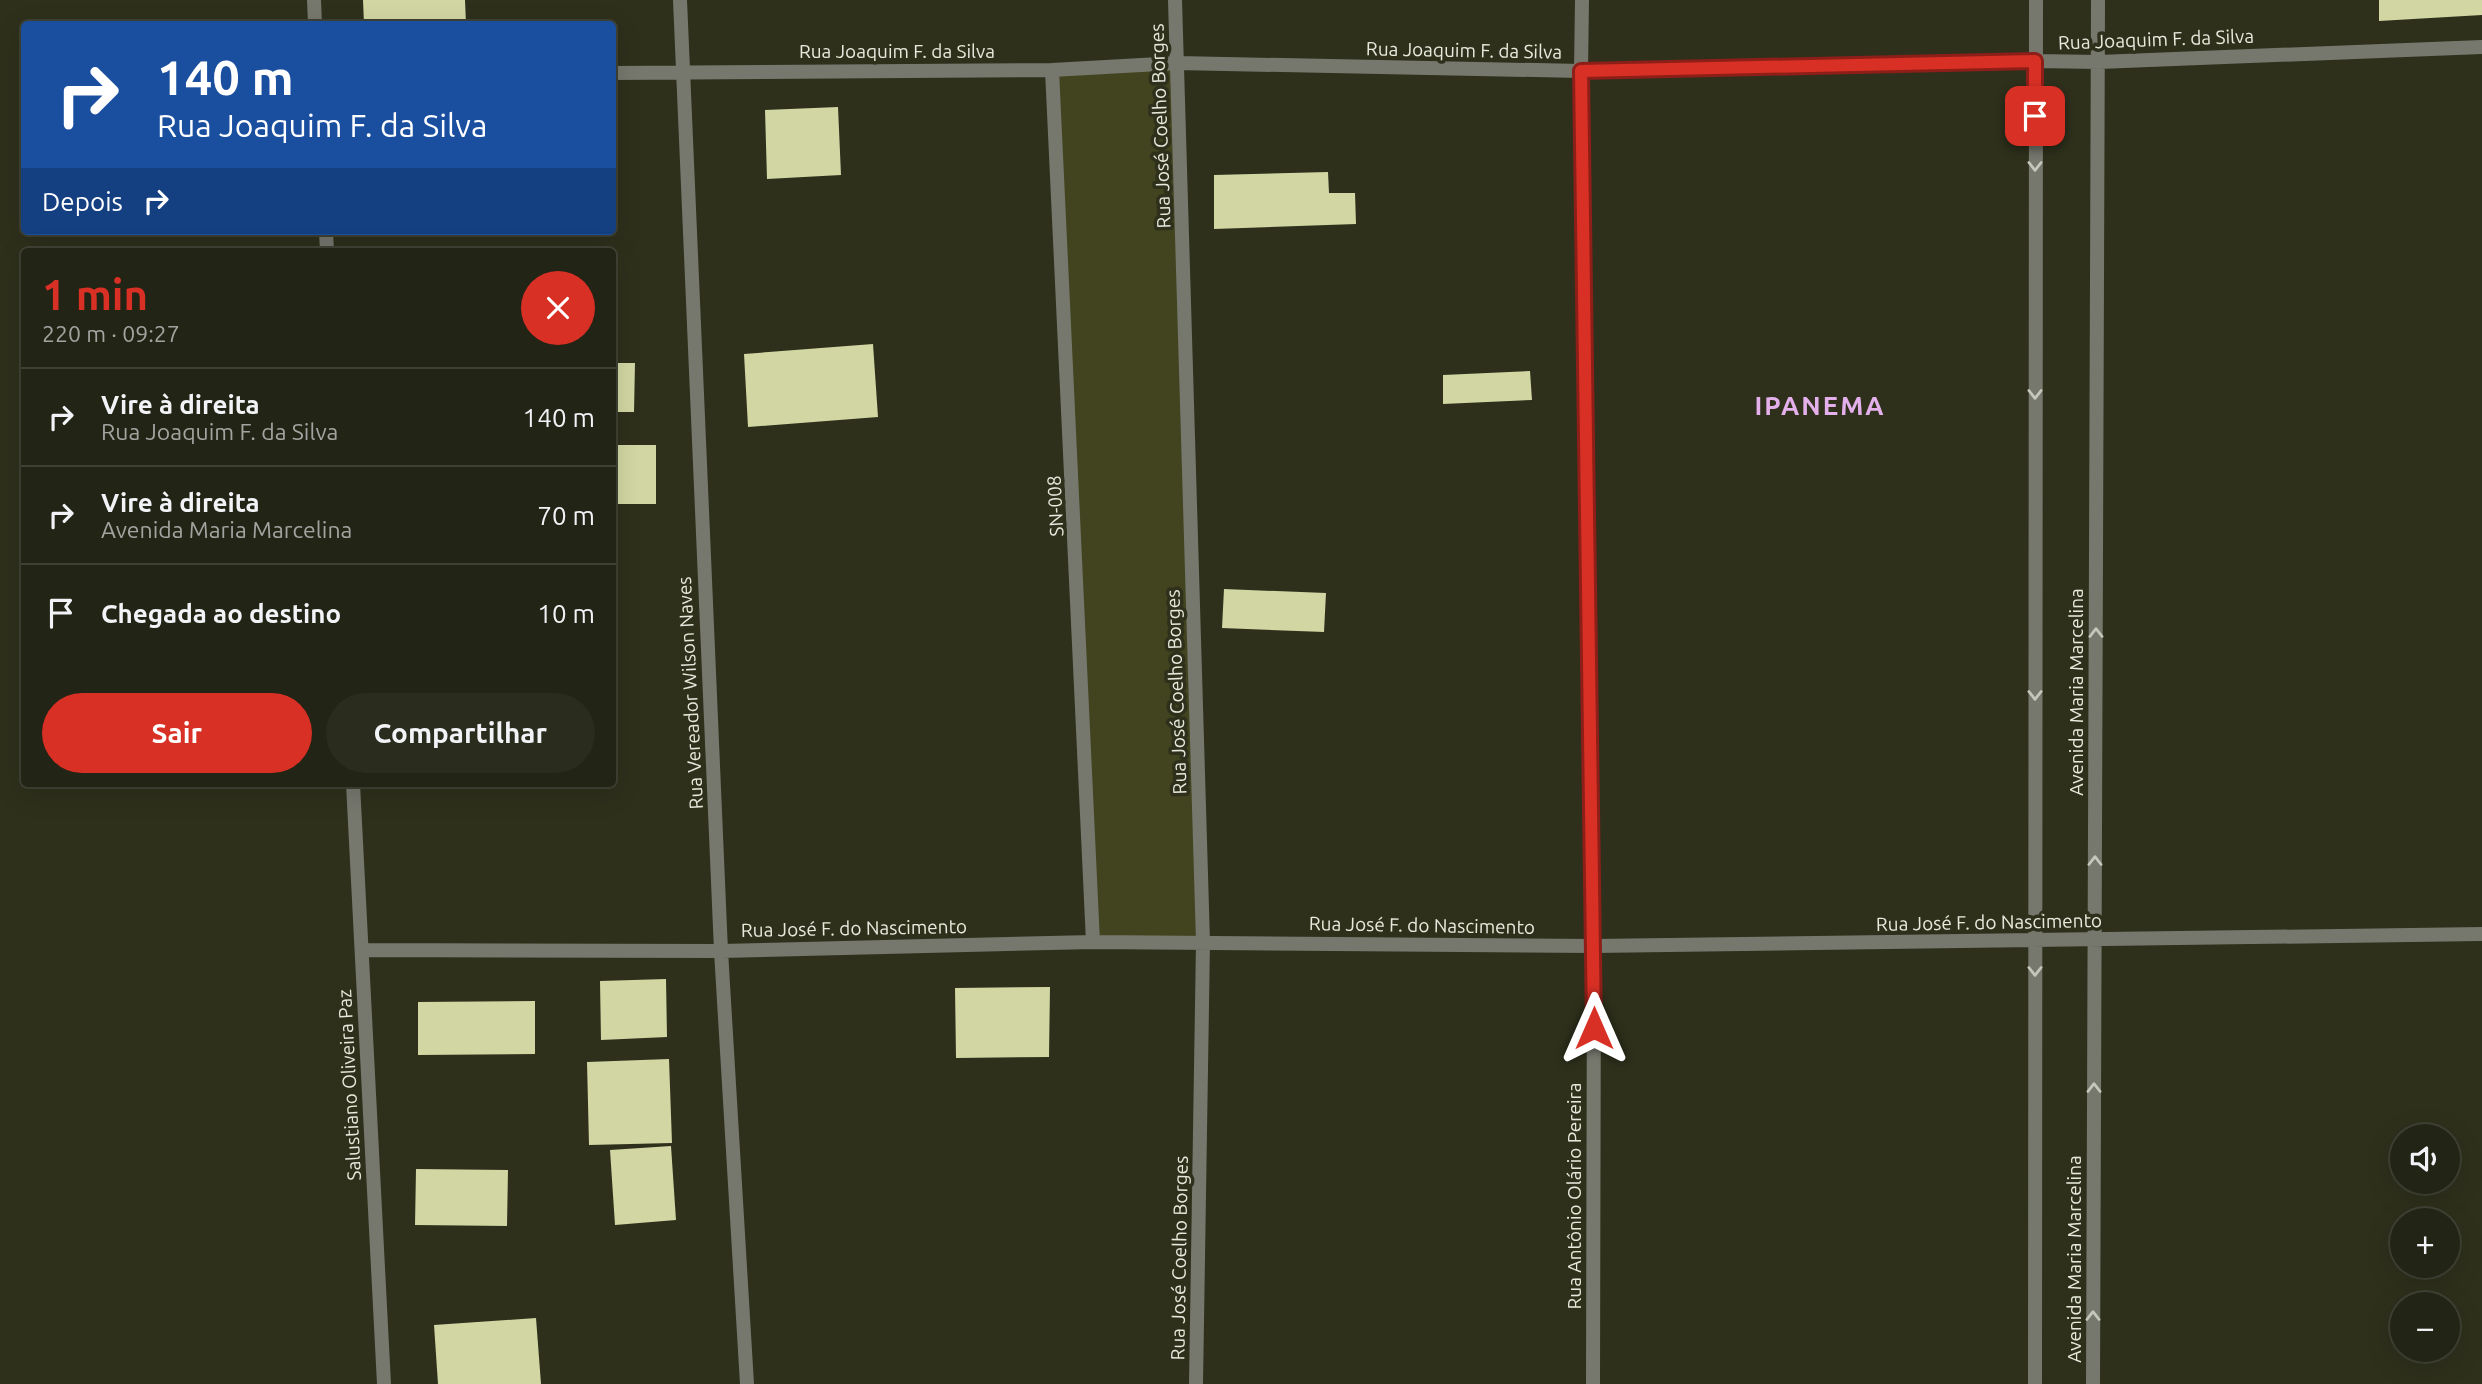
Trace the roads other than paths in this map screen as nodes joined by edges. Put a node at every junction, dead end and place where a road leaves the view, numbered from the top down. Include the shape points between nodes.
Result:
1 (314, 0) edge
2 (680, 0) edge
3 (1175, 0) edge
4 (1582, 0) edge
5 (2036, 0) edge
6 (2098, 0) edge
7 (316, 21) edge
8 (2482, 47) edge
9 (2035, 61) junction
10 (2099, 62) junction
11 (1177, 63) junction
12 (1052, 70) junction
13 (682, 71) junction
14 (1581, 71) junction
15 (616, 73) edge
16 (354, 787) edge
17 (2482, 934) edge
18 (2035, 940) junction
19 (2094, 940) junction
20 (1093, 942) junction
21 (1203, 942) junction
22 (1594, 946) junction
23 (362, 950) junction
24 (721, 951) junction
25 (384, 1384) edge
26 (747, 1384) edge
27 (1196, 1384) edge
28 (1593, 1384) edge
29 (2035, 1384) edge
30 (2093, 1384) edge

1 - 7 street
2 - 13 street, Rua Vereador Wilson Naves
3 - 11 street, Rua José Coelho Borges
4 - 14 street, Rua Antônio Olário Pereira
5 - 9 street, Avenida Maria Marcelina
6 - 10 street, Avenida Maria Marcelina
8 - 10 street, Rua Joaquim F. da Silva
9 - 10 street, Rua Joaquim F. da Silva
9 - 14 street, Rua Joaquim F. da Silva
9 -> 18 street, Avenida Maria Marcelina
19 -> 10 street, Avenida Maria Marcelina
11 - 12 street, Rua Joaquim F. da Silva
11 - 14 street, Rua Joaquim F. da Silva
11 - 21 street, Rua José Coelho Borges
12 - 13 street, Rua Joaquim F. da Silva
12 - 20 street, SN-008
13 - 15 street, Rua Joaquim F. da Silva
13 - 24 street, Rua Vereador Wilson Naves
14 - 22 street, Rua Antônio Olário Pereira
16 - 23 street, Salustiano Oliveira Paz
17 - 19 street, Rua José F. do Nascimento
18 - 19 street, Rua José F. do Nascimento
18 - 22 street, Rua José F. do Nascimento
18 -> 29 street, Avenida Maria Marcelina
30 -> 19 street, Avenida Maria Marcelina
20 - 21 street, Rua José F. do Nascimento
20 - 24 street, Rua José F. do Nascimento
21 - 22 street, Rua José F. do Nascimento
21 - 27 street, Rua José Coelho Borges
22 - 28 street, Rua Antônio Olário Pereira
23 - 24 street, Rua José F. do Nascimento
23 - 25 street, Salustiano Oliveira Paz
24 - 26 street, Rua Vereador Wilson Naves

